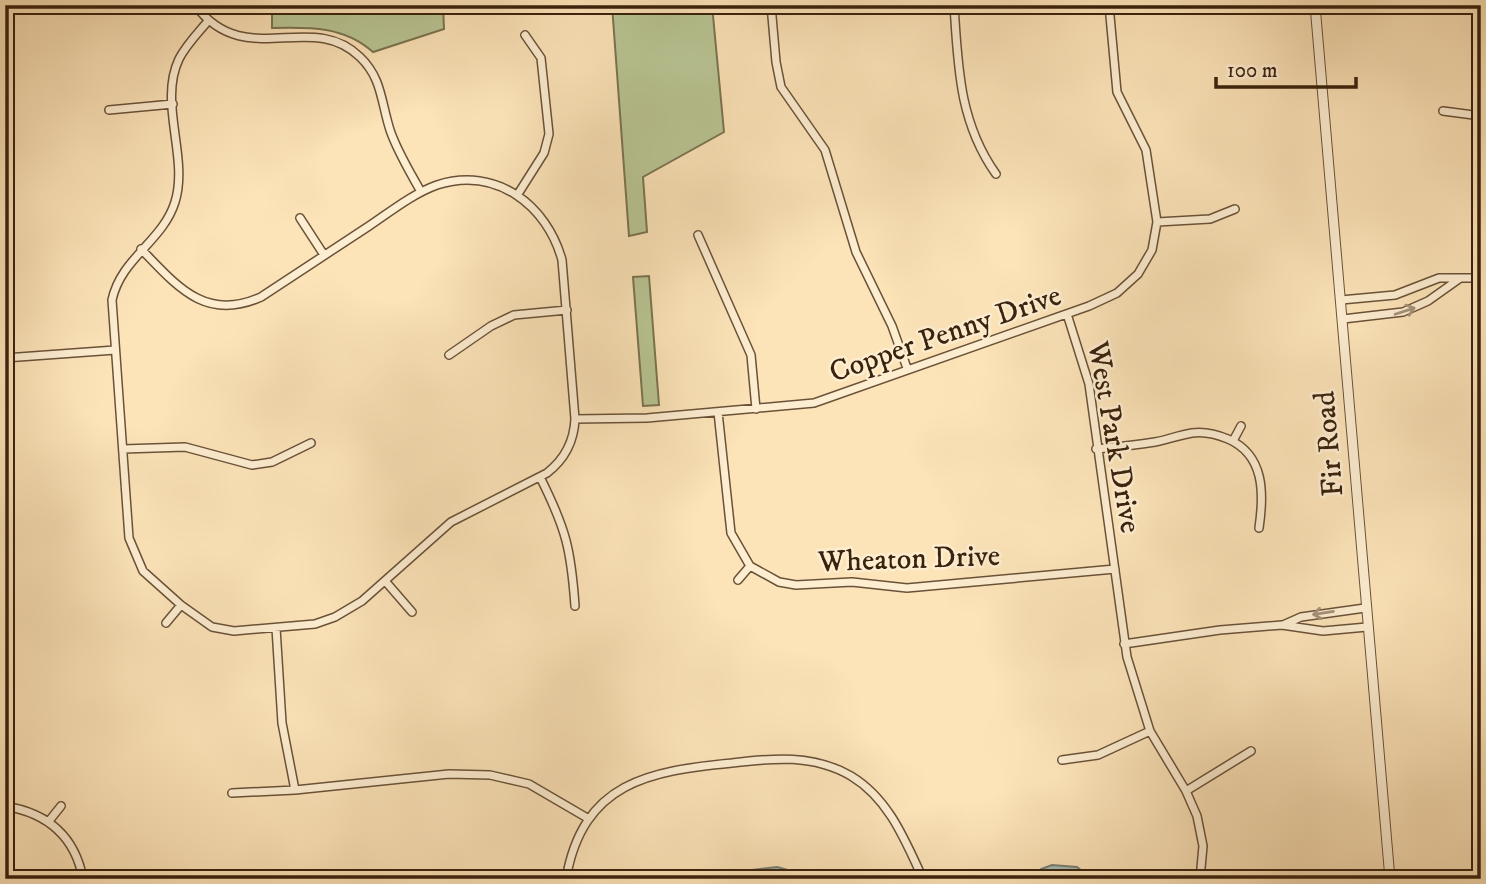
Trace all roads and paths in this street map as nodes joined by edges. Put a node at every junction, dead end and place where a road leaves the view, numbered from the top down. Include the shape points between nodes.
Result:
1 (195, 5) edge
2 (784, 5) edge
3 (954, 5) edge
4 (1109, 5) edge
5 (1315, 5) edge
6 (771, 6) edge
7 (208, 21) junction
8 (526, 35) dead end
9 (173, 104) junction
10 (109, 110) dead end
11 (1443, 111) dead end
12 (1481, 116) edge
13 (996, 174) dead end
14 (421, 192) junction
15 (518, 194) junction
16 (1235, 209) dead end
17 (300, 218) dead end
18 (1157, 222) junction
19 (698, 234) dead end
20 (141, 249) junction
21 (324, 255) junction
22 (1481, 278) edge
23 (1460, 279) junction
24 (1341, 300) junction
25 (566, 310) junction
26 (1068, 314) junction
27 (1343, 319) junction
28 (115, 350) junction
29 (449, 355) dead end
30 (5, 358) edge
31 (907, 369) junction
32 (756, 409) junction
33 (718, 412) junction
34 (575, 419) junction
35 (1241, 426) dead end
36 (1233, 441) junction
37 (311, 443) dead end
38 (123, 449) junction
39 (1096, 449) junction
40 (1481, 476) edge
41 (540, 477) junction
42 (1481, 508) edge
43 (1259, 528) dead end
44 (750, 566) junction
45 (1115, 569) junction
46 (738, 580) dead end
47 (386, 582) junction
48 (181, 605) junction
49 (575, 606) dead end
50 (1366, 608) junction
51 (412, 612) dead end
52 (166, 623) dead end
53 (1282, 625) junction
54 (1367, 627) junction
55 (276, 628) junction
56 (1124, 644) junction
57 (1150, 731) junction
58 (1251, 751) dead end
59 (1062, 760) dead end
60 (295, 790) junction
61 (1186, 791) junction
62 (232, 793) dead end
63 (5, 806) edge
64 (61, 806) dead end
65 (589, 819) junction
66 (49, 821) junction
67 (83, 879) edge
68 (566, 879) edge
69 (923, 879) edge
70 (1200, 879) edge
71 (1390, 879) edge

1 - 7 street
2 - 6 street
3 - 13 street via 962,98 974,138
4 - 18 street via 1116,92 1144,145
5 - 24 street, Fir Road
6 - 31 street via 781,86 825,150 856,252
7 - 9 street via 179,58
7 - 14 street via 253,39 321,37 359,55 379,82 393,138
8 - 15 street via 541,58 549,134 544,153
9 - 10 street
9 - 20 street via 177,193 164,224
11 - 12 street
14 - 15 street via 466,180
14 - 21 street
15 - 25 street via 539,212 557,241
16 - 18 street via 1210,219
17 - 21 street
18 - 26 street, Copper Penny Drive via 1152,250 1138,274 1110,297
19 - 32 street via 751,355
20 - 21 street via 185,293 219,305 261,297
20 - 28 street via 124,268 115,288 111,313
22 - 23 street
23 - 24 street via 1439,278 1388,297
27 -> 23 street via 1403,312
24 - 27 street, Fir Road
25 - 29 street via 514,315
25 - 34 street
26 - 31 street, Copper Penny Drive
26 - 39 street, West Park Drive via 1089,384
27 - 50 street, Fir Road
28 - 30 street
28 - 38 street
31 - 32 street, Copper Penny Drive via 814,403
32 - 33 street, Copper Penny Drive
33 - 34 street, Copper Penny Drive
33 - 44 street via 727,517 736,546
34 - 41 street via 572,443
35 - 36 street
36 - 39 street via 1193,433
36 - 43 street via 1247,452 1260,476
37 - 38 street via 272,462 252,465 186,447
38 - 48 street via 132,551 144,571
39 - 45 street, West Park Drive
40 - 42 street
41 - 47 street via 451,522
41 - 49 street via 569,544
44 - 45 street, Wheaton Drive via 765,576 796,584 852,582 894,588
44 - 46 street
45 - 56 street, West Park Drive
47 - 51 street
47 - 55 street via 335,617
48 - 52 street
48 - 55 street via 222,629
50 -> 53 street via 1301,617
50 - 54 street, Fir Road
53 - 54 street via 1323,631
53 - 56 street
54 - 71 street, Fir Road
55 - 60 street via 282,723
56 - 57 street, West Park Drive
57 - 59 street via 1098,755
57 - 61 street, West Park Drive
58 - 61 street
60 - 62 street
60 - 65 street via 449,774 490,775 529,784
61 - 70 street, West Park Drive via 1201,831
63 - 66 street via 37,813
64 - 66 street
65 - 68 street
65 - 69 street via 623,788 653,774 786,758 826,765 864,785 887,809
66 - 67 street via 70,841

